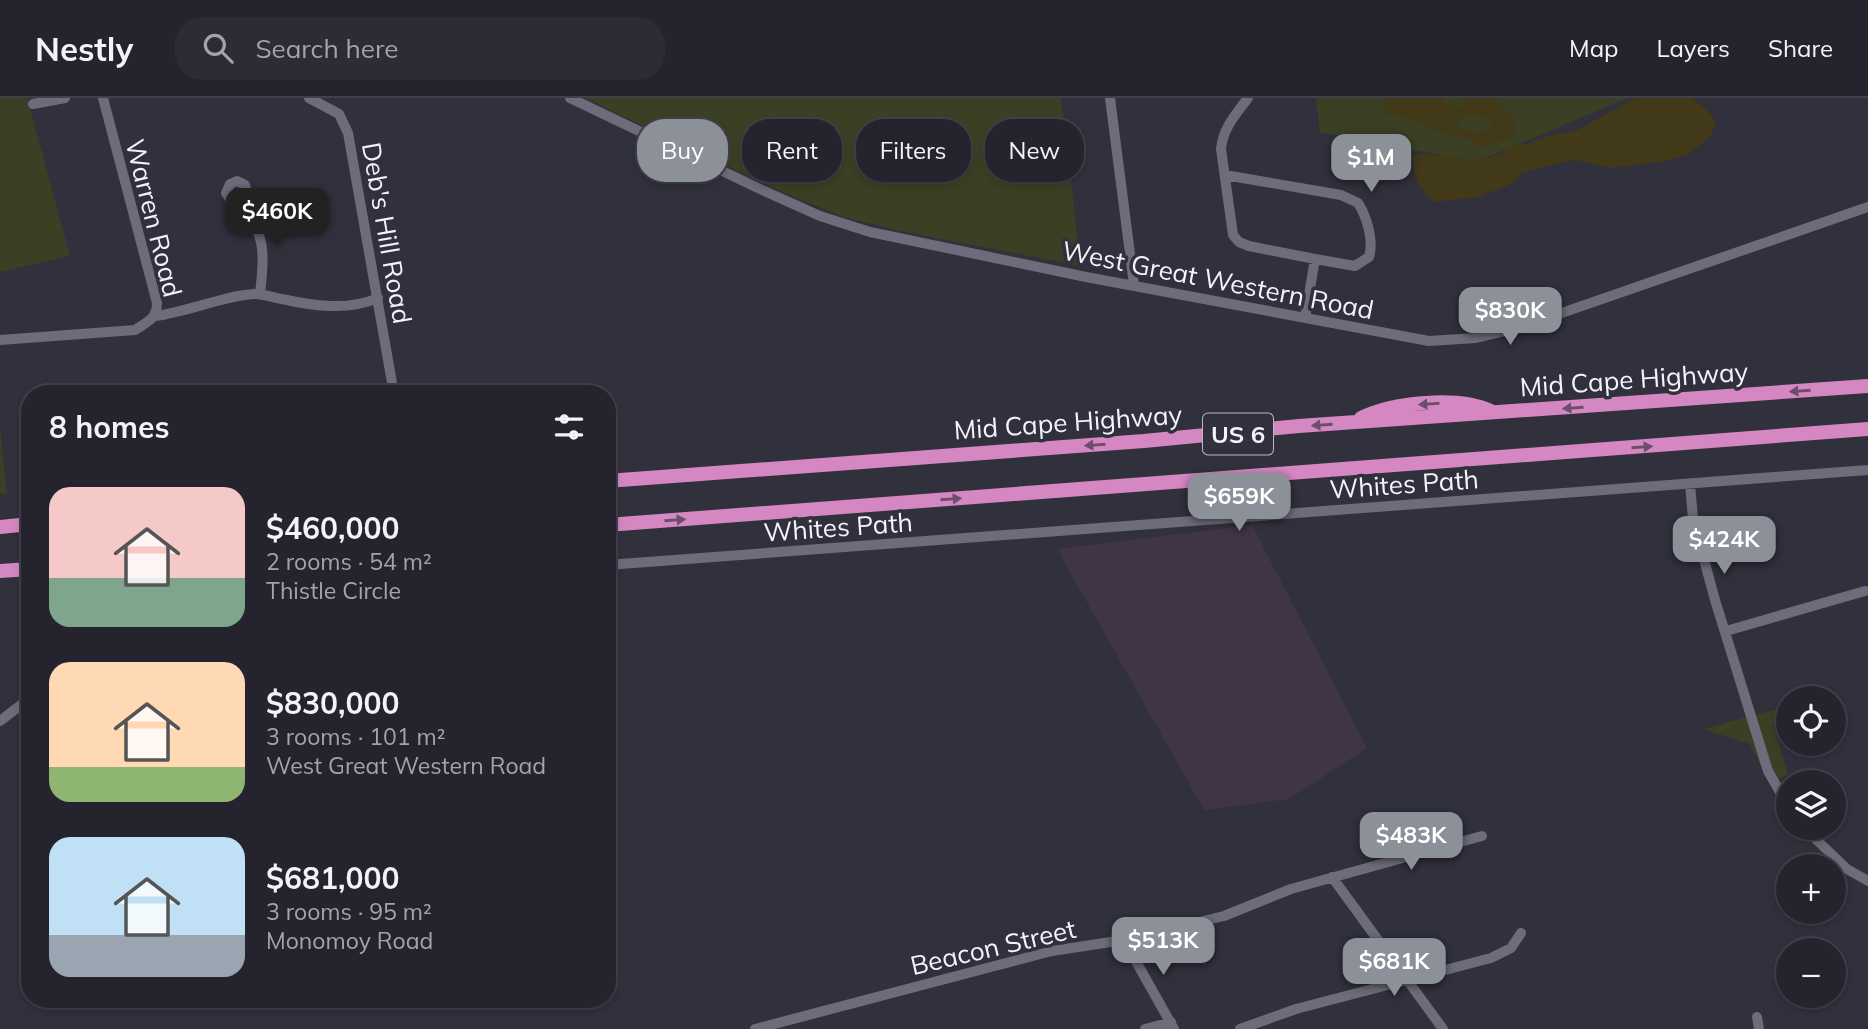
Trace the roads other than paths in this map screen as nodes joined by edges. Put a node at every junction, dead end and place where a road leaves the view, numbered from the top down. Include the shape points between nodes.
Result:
1 (65, 98) edge
2 (103, 98) edge
3 (309, 98) edge
4 (570, 98) edge
5 (1110, 98) edge
6 (1248, 98) edge
7 (33, 104) dead end
8 (1225, 174) junction
9 (238, 201) dead end
10 (1868, 207) edge
11 (1315, 259) junction
12 (1134, 285) junction
13 (260, 294) junction
14 (378, 298) junction
15 (155, 316) junction
16 (1305, 318) junction
17 (0, 340) edge
18 (392, 385) edge
19 (1868, 386) edge
20 (1868, 429) edge
21 (1868, 470) edge
22 (616, 480) edge
23 (1690, 484) junction
24 (616, 524) edge
25 (21, 525) edge
26 (0, 527) edge
27 (616, 564) edge
28 (21, 570) edge
29 (0, 571) edge
30 (1865, 591) dead end
31 (1726, 631) junction
32 (21, 705) edge
33 (0, 721) edge
34 (1776, 785) edge
35 (1482, 836) dead end
36 (1817, 840) edge
37 (1332, 877) junction
38 (1868, 881) edge
39 (1521, 933) dead end
40 (1124, 940) junction
41 (1407, 979) junction
42 (1757, 1017) dead end
43 (1172, 1026) edge
44 (755, 1029) edge
45 (1145, 1029) edge
46 (1240, 1029) edge
47 (1443, 1029) edge
48 (1759, 1029) edge

1 - 7 street
2 - 15 street, Warren Road via 157,303
3 - 14 street, Deb's Hill Road via 339,114 346,127
4 - 12 street, West Great Western Road via 836,221
5 - 12 street
6 - 8 street via 1222,138
8 - 11 street via 1235,239
8 - 11 street via 1341,195 1358,203 1370,238 1369,257 1355,266
9 - 13 street via 261,244
10 - 16 street, West Great Western Road via 1489,336 1429,341
11 - 16 street
12 - 16 street, West Great Western Road
13 - 14 street via 333,306
13 - 15 street
14 - 18 street, Deb's Hill Road
15 - 17 street, Warren Road via 135,330
19 -> 22 highway, Mid Cape Highway / US 6 via 1495,413 1474,404 1447,403 1390,408 1353,422
24 -> 20 highway, US 6
21 - 23 street, Whites Path
23 - 27 street, Whites Path
23 - 31 street via 1693,519
25 - 26 highway
28 - 29 highway
30 - 31 street
31 - 34 street
32 - 33 street
35 - 37 street, Beacon Street
36 - 38 street via 1847,869
37 - 40 street, Beacon Street via 1224,916
37 - 41 street
39 - 41 street via 1511,948 1491,958
40 - 43 street
40 - 44 street, Beacon Street via 1028,957
41 - 46 street
41 - 47 street
42 - 48 street
43 - 45 street

